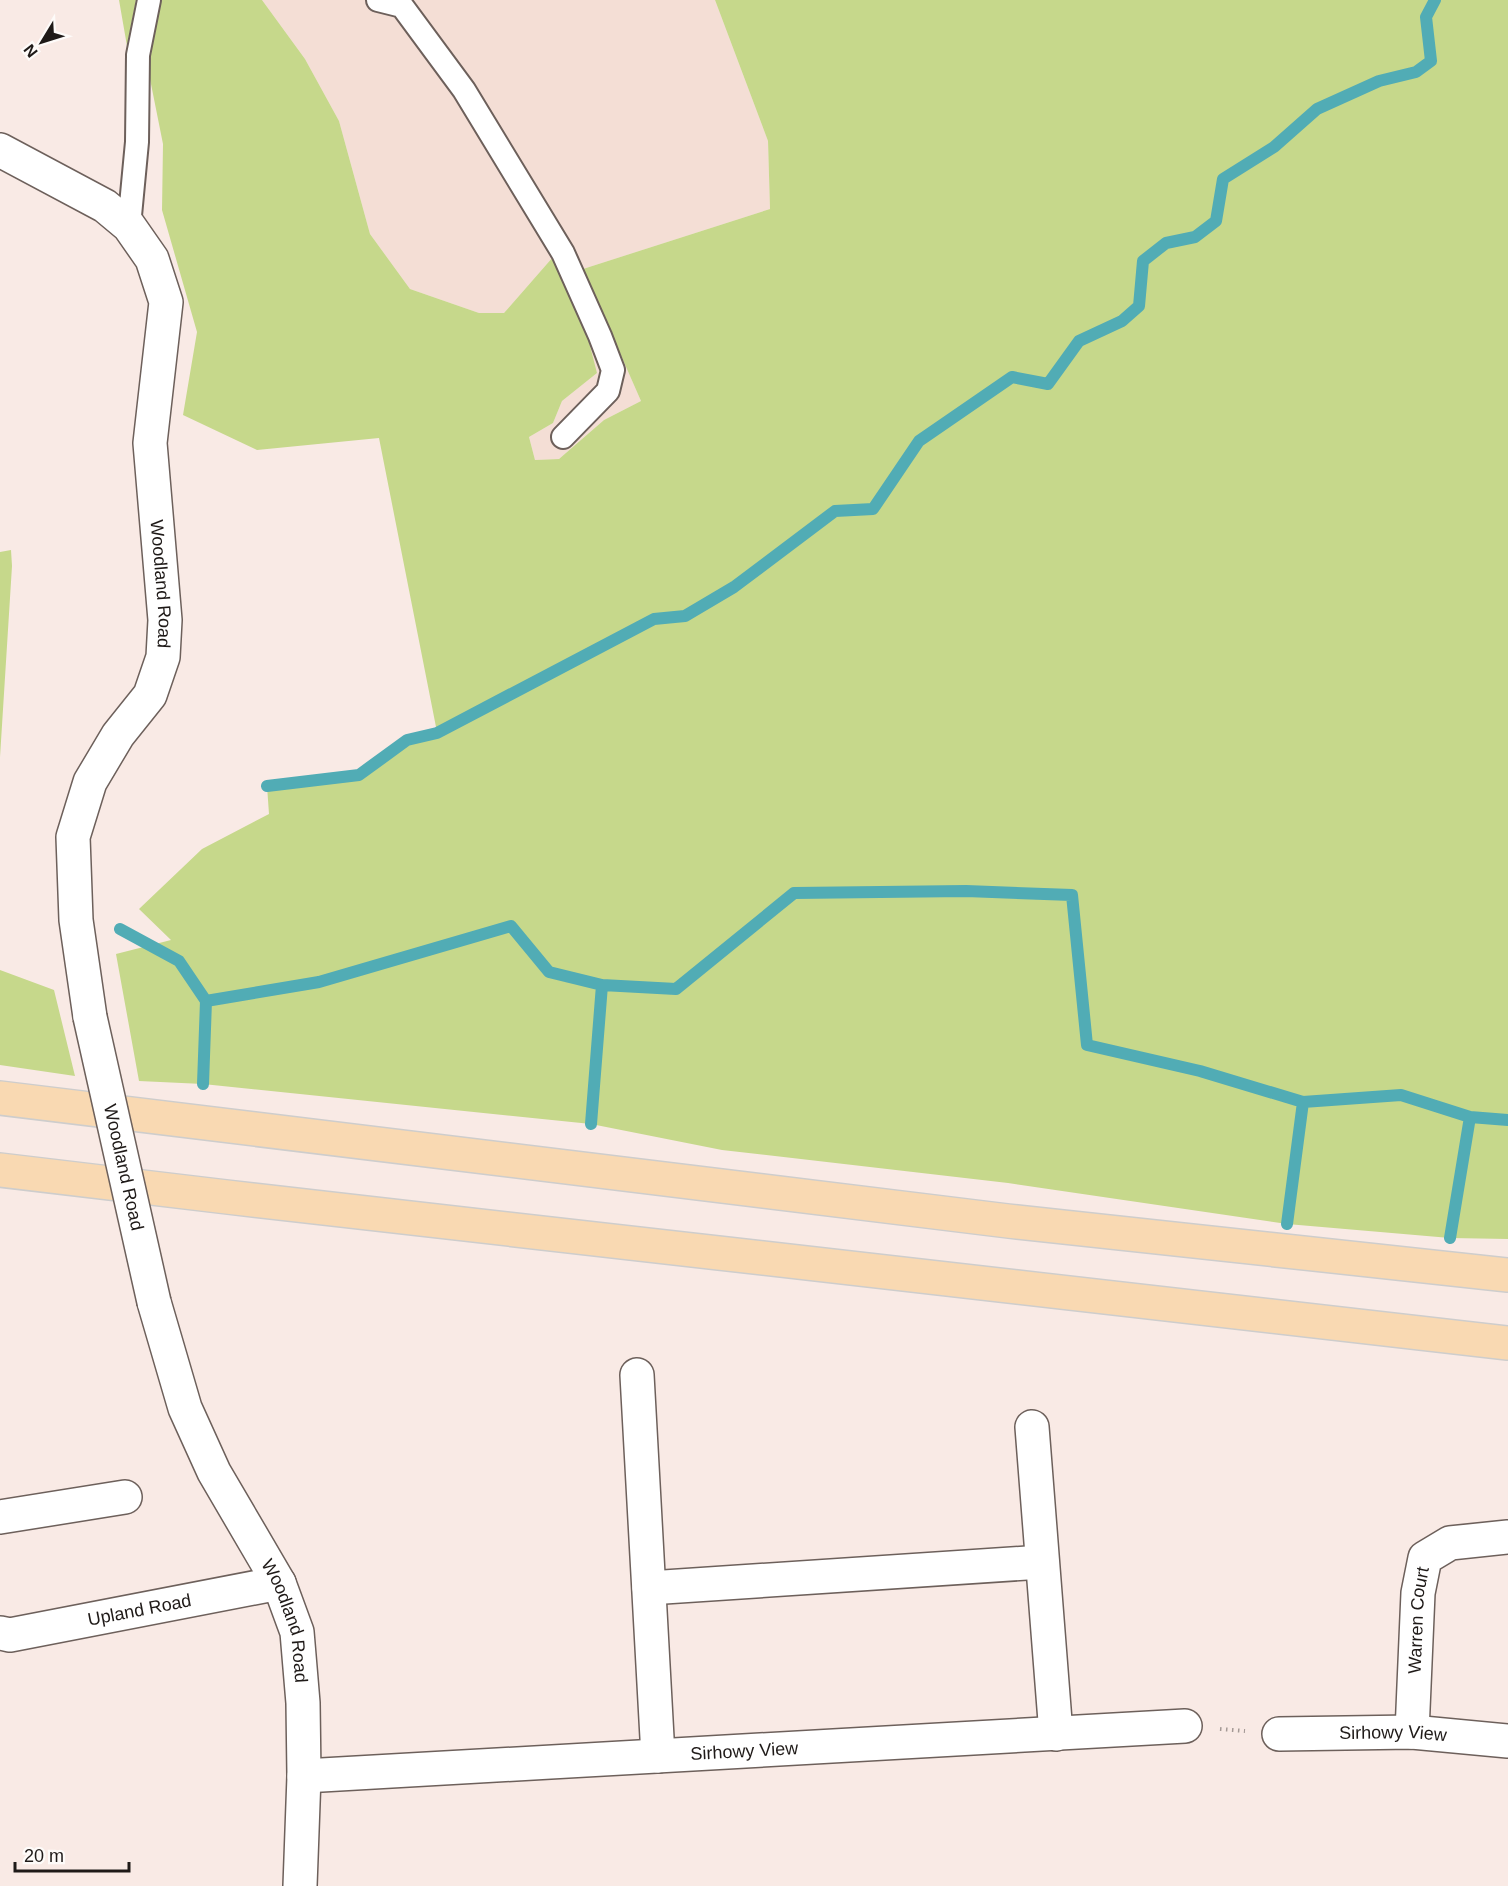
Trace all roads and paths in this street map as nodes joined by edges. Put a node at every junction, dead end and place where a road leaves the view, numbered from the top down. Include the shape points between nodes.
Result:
1 (149, 0) edge
2 (378, 0) edge
3 (0, 150) edge
4 (129, 226) junction
5 (563, 437) dead end
6 (0, 1098) edge
7 (0, 1170) edge
8 (1508, 1275) edge
9 (1508, 1343) edge
10 (637, 1375) dead end
11 (1032, 1426) dead end
12 (125, 1497) dead end
13 (0, 1517) edge
14 (1508, 1537) edge
15 (1042, 1562) junction
16 (279, 1583) junction
17 (649, 1588) junction
18 (0, 1633) edge
19 (1185, 1726) joint
20 (1412, 1732) junction
21 (1056, 1734) junction
22 (1279, 1734) joint
23 (1508, 1741) edge
24 (658, 1756) junction
25 (304, 1776) junction
26 (300, 1886) edge

1 - 4 lane via 138,55 137,142
2 - 5 lane via 402,6 464,90 563,253 600,336 614,370 609,391
3 - 4 street, Woodland Road via 105,206
4 - 16 street, Woodland Road, bridge via 152,259 166,302 150,443 165,620 163,657 150,695 117,735 90,782 73,837 76,920 90,1017 154,1302 185,1408 214,1472
6 - 8 main road via 1008,1221
7 - 9 main road
10 - 17 street
11 - 15 street
12 - 13 street
14 - 20 street, Warren Court via 1450,1543 1425,1558 1418,1593
15 - 17 street
15 - 21 street
16 - 18 street, Upland Road via 10,1635
16 - 25 street, Woodland Road via 297,1632
17 - 24 street
19 - 21 street, Sirhowy View
19 - 22 path
20 - 22 street, Sirhowy View
20 - 23 street, Sirhowy View
21 - 24 street, Sirhowy View
24 - 25 street, Sirhowy View
25 - 26 street, Woodland Road

